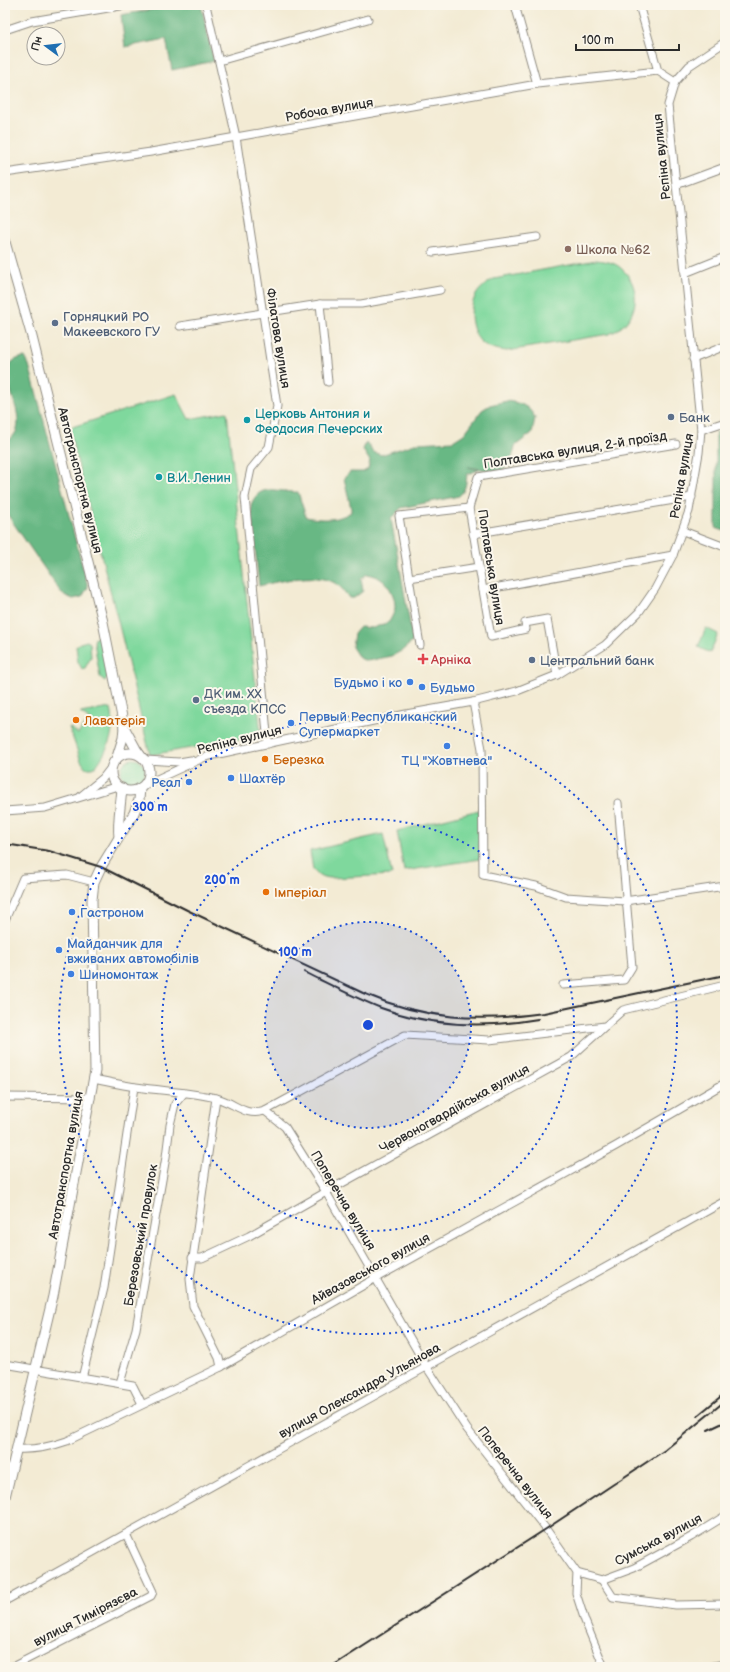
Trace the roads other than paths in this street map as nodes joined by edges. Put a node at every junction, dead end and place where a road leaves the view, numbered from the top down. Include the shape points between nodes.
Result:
1 (126, 5) edge
2 (206, 5) edge
3 (515, 5) edge
4 (639, 5) edge
5 (368, 19) dead end
6 (5, 30) edge
7 (725, 42) edge
8 (219, 61) junction
9 (658, 71) junction
10 (675, 82) junction
11 (537, 84) junction
12 (236, 137) junction
13 (725, 167) edge
14 (5, 173) edge
15 (676, 185) junction
16 (537, 238) dead end
17 (5, 242) edge
18 (433, 252) dead end
19 (725, 257) edge
20 (685, 274) junction
21 (440, 290) dead end
22 (320, 304) junction
23 (263, 314) junction
24 (180, 326) dead end
25 (725, 346) edge
26 (693, 359) junction
27 (328, 382) dead end
28 (725, 422) edge
29 (701, 430) junction
30 (676, 444) dead end
31 (478, 477) joint
32 (692, 497) junction
33 (469, 508) junction
34 (683, 531) junction
35 (473, 534) junction
36 (725, 547) edge
37 (673, 555) junction
38 (479, 567) junction
39 (409, 578) junction
40 (483, 590) junction
41 (420, 645) dead end
42 (557, 675) junction
43 (473, 702) junction
44 (124, 727) junction
45 (268, 744) junction
46 (205, 757) junction
47 (144, 758) junction
48 (114, 763) junction
49 (120, 787) junction
50 (142, 787) junction
51 (75, 799) junction
52 (618, 803) dead end
53 (5, 811) edge
54 (119, 838) junction
55 (94, 882) junction
56 (725, 886) edge
57 (626, 900) junction
58 (5, 920) edge
59 (725, 985) edge
60 (563, 986) dead end
61 (606, 1026) junction
62 (94, 1080) junction
63 (725, 1083) edge
64 (134, 1087) junction
65 (184, 1093) junction
66 (5, 1097) edge
67 (91, 1098) junction
68 (216, 1098) junction
69 (265, 1111) junction
70 (326, 1192) junction
71 (725, 1201) edge
72 (192, 1258) junction
73 (376, 1278) junction
74 (5, 1364) edge
75 (426, 1366) junction
76 (221, 1367) junction
77 (36, 1370) junction
78 (82, 1378) junction
79 (120, 1383) junction
80 (142, 1404) junction
81 (17, 1449) junction
82 (5, 1497) edge
83 (725, 1516) edge
84 (126, 1534) junction
85 (577, 1573) junction
86 (602, 1580) junction
87 (5, 1601) edge
88 (725, 1604) edge
89 (725, 1664) edge
90 (12, 1667) edge
91 (604, 1667) edge
92 (708, 1667) edge

1 - 6 street via 32,21
2 - 8 street, Філатова вулиця
3 - 11 street
4 - 9 street
5 - 8 street
7 - 10 street, Рєпіна вулиця via 689,66
8 - 12 street, Філатова вулиця
9 - 10 street
9 - 11 street, Робоча вулиця
10 - 15 street, Рєпіна вулиця via 668,105
11 - 12 street, Робоча вулиця
12 - 14 street, Робоча вулиця
12 - 23 street, Філатова вулиця
13 - 15 street
15 - 20 street, Рєпіна вулиця
16 - 18 street
17 - 44 main road, Автотранспортна вулиця via 32,337 102,614
19 - 20 street
20 - 26 street, Рєпіна вулиця
21 - 22 street via 361,304
22 - 23 street
22 - 27 street
23 - 24 street
23 - 45 street, Філатова вулиця via 277,406 269,446 251,469 245,497
25 - 26 street
26 - 29 street, Рєпіна вулиця
28 - 29 street
29 - 32 street, Рєпіна вулиця
30 - 31 street, Полтавська вулиця, 2-й проїзд
31 - 33 street, Полтавська вулиця
32 - 34 street, Рєпіна вулиця
32 - 35 street
33 - 35 street, Полтавська вулиця
33 - 39 street via 399,516
34 - 36 street
34 - 37 street, Рєпіна вулиця
35 - 38 street, Полтавська вулиця
37 - 40 street
37 - 42 street, Рєпіна вулиця via 639,612 605,645
38 - 39 street
38 - 40 street, Полтавська вулиця
39 - 41 street
40 - 42 street, Полтавська вулиця via 491,637 526,629 525,623 547,619
42 - 43 street, Рєпіна вулиця via 517,691
43 - 45 street, Рєпіна вулиця
43 - 57 street via 482,749 483,875 536,886 566,897
44 - 47 main road
44 - 48 main road
45 - 46 street, Рєпіна вулиця
46 - 47 street via 179,762
46 - 50 street, Рєпіна вулиця
47 - 48 main road via 133,753 123,754
47 - 50 main road via 149,768 149,777
48 - 49 main road via 112,776
48 - 51 street via 103,778
49 - 50 main road via 132,791
49 - 51 street
49 - 54 main road
50 - 54 main road, Автотранспортна вулиця via 134,813
51 - 53 street via 45,808
52 - 57 street
54 - 55 main road, Автотранспортна вулиця
55 - 58 street via 67,875 23,878
55 - 62 main road, Автотранспортна вулиця
56 - 57 street
57 - 60 street via 632,967 624,980
59 - 61 street, Червоногвардійська вулиця via 624,1010
61 - 69 street via 489,1040 405,1035
61 - 70 street, Червоногвардійська вулиця via 571,1057
62 - 64 street
62 - 67 main road, Автотранспортна вулиця
63 - 73 street, Айвазовського вулиця
64 - 65 street
64 - 78 street via 104,1288
65 - 68 street
65 - 79 street, Березовський провулок via 175,1104 170,1125 136,1329
66 - 67 street
67 - 77 main road, Автотранспортна вулиця via 54,1296
68 - 69 street via 233,1104 242,1111 255,1114
68 - 72 street
69 - 70 street, Поперечна вулиця via 285,1127
70 - 72 street, Червоногвардійська вулиця via 249,1236 202,1258
70 - 73 street, Поперечна вулиця
71 - 75 street, вулиця Олександра Ульянова
72 - 76 street via 190,1279 193,1306
73 - 75 street, Поперечна вулиця
73 - 76 street, Айвазовського вулиця
74 - 77 street
75 - 84 street, вулиця Олександра Ульянова
75 - 85 street, Поперечна вулиця via 467,1429
76 - 80 street, Айвазовського вулиця
77 - 78 street
77 - 81 main road, Автотранспортна вулиця
78 - 79 street
79 - 80 street via 133,1386
80 - 81 street, Айвазовського вулиця via 67,1441 32,1450
81 - 82 main road, Автотранспортна вулиця
83 - 86 street, Сумська вулиця via 634,1568
84 - 87 street, вулиця Олександра Ульянова
84 - 90 street, вулиця Тимірязєва via 153,1592 151,1596
85 - 86 street
85 - 91 street via 576,1592
86 - 88 street via 613,1597 676,1605
89 - 92 street

